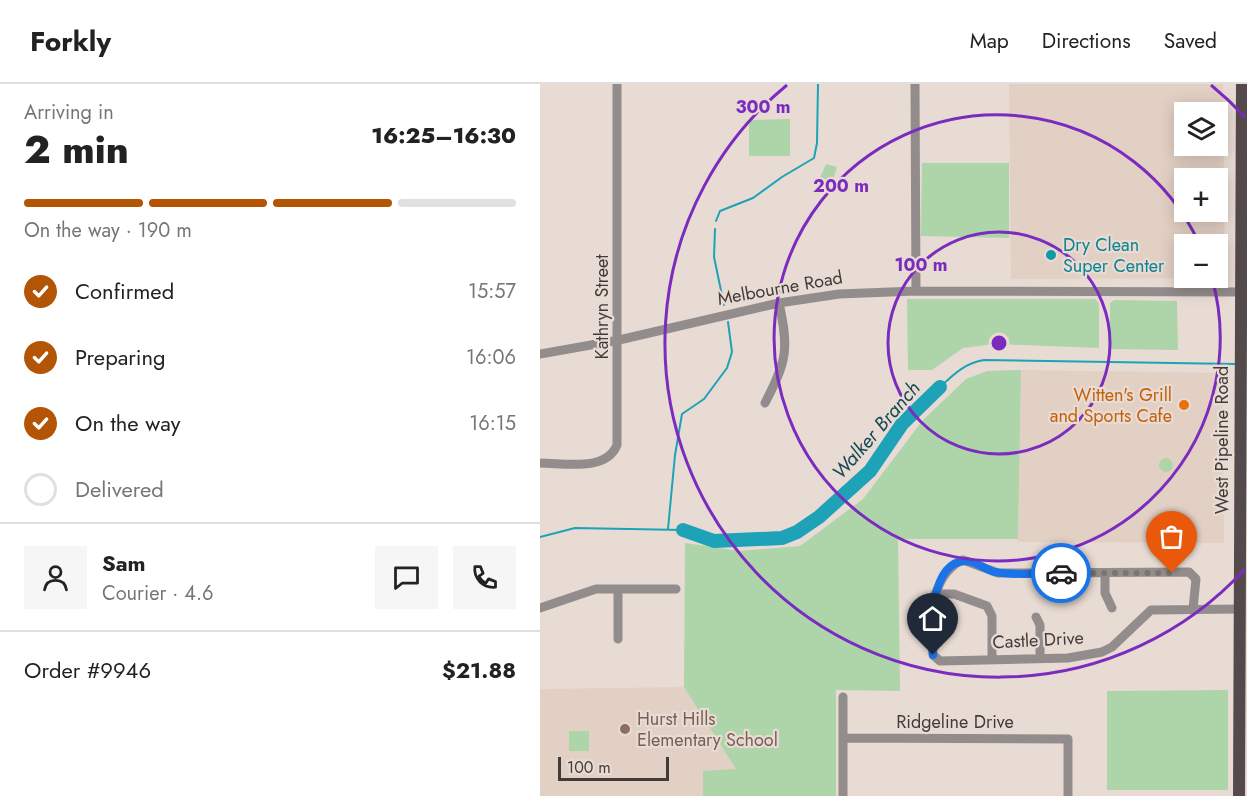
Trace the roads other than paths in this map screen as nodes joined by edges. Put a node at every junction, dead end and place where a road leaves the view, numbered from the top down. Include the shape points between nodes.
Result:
1 (617, 84) edge
2 (915, 84) edge
3 (1242, 84) edge
4 (915, 291) junction
5 (1244, 292) edge
6 (779, 303) junction
7 (619, 340) junction
8 (540, 354) edge
9 (765, 403) dead end
10 (540, 463) edge
11 (1244, 469) edge
12 (1105, 573) junction
13 (676, 589) dead end
14 (618, 590) junction
15 (935, 594) junction
16 (540, 608) edge
17 (1112, 608) dead end
18 (1193, 609) junction
19 (1240, 609) junction
20 (1036, 617) dead end
21 (618, 639) dead end
22 (992, 658) junction
23 (1040, 658) junction
24 (843, 697) dead end
25 (843, 738) junction
26 (843, 796) edge
27 (1068, 796) edge
28 (1239, 796) edge

1 - 7 street, Kathryn Street
2 - 4 street
3 - 5 main road, West Pipeline Road
4 - 5 street, Melbourne Road
4 - 6 street, Melbourne Road via 839,294
5 - 11 main road, West Pipeline Road via 1240,377
6 - 7 street, Melbourne Road
6 - 9 street via 785,355
7 - 8 street, Melbourne Road
7 - 10 street, Kathryn Street via 619,433 614,452 596,463
11 - 19 main road, West Pipeline Road
12 - 15 street via 998,573 963,561 944,576
12 - 17 street via 1105,593
12 - 18 street via 1189,572 1196,579
13 - 14 street
14 - 16 street via 585,591
14 - 21 street
15 - 22 street via 954,594 987,606 992,616
15 - 22 street, Castle Drive via 933,655 940,661
18 - 19 street, Castle Drive
18 - 23 street, Castle Drive via 1151,610 1102,652
19 - 28 main road, West Pipeline Road
20 - 23 street via 1040,625
22 - 23 street, Castle Drive
24 - 25 street
25 - 26 street
25 - 27 street, Ridgeline Drive via 1068,739

